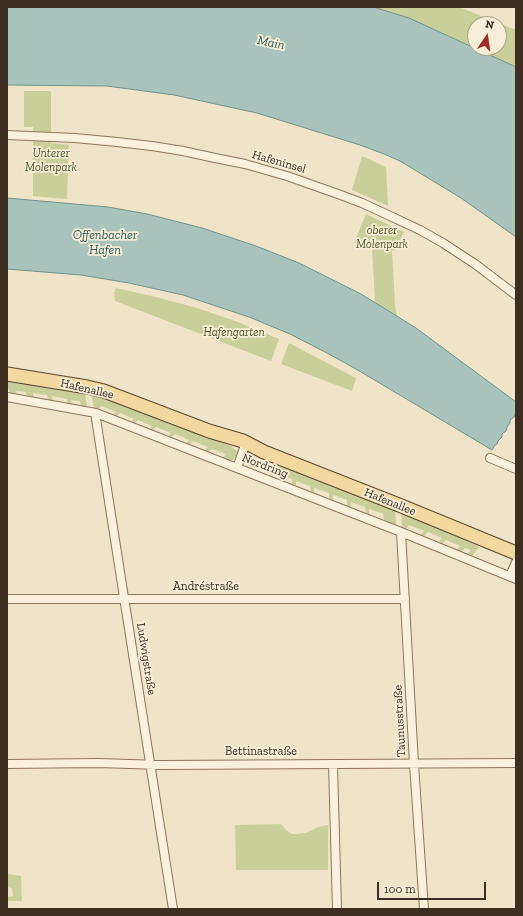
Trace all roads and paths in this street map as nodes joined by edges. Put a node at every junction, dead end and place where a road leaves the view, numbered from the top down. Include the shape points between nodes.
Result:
1 (7, 134) edge
2 (516, 295) edge
3 (7, 374) edge
4 (9, 398) edge
5 (96, 413) junction
6 (209, 432) junction
7 (244, 448) junction
8 (264, 452) junction
9 (490, 458) dead end
10 (237, 468) junction
11 (516, 469) edge
12 (401, 532) junction
13 (516, 553) edge
14 (516, 562) edge
15 (513, 578) edge
16 (7, 599) edge
17 (125, 599) junction
18 (405, 600) junction
19 (516, 763) edge
20 (7, 764) edge
21 (150, 764) junction
22 (333, 764) junction
23 (414, 764) junction
24 (173, 909) edge
25 (337, 909) edge
26 (424, 909) edge

1 - 2 street, Hafeninsel via 152,146 245,164 286,176 362,203 420,230 475,264
3 - 6 main road, Hafenallee via 100,390
4 - 5 street, Nordring
5 - 10 street, Nordring
5 - 17 street, Ludwigstraße
6 - 7 main road, Hafenallee
6 - 8 main road, Hafenallee via 243,441
7 - 8 main road, Hafenallee
7 - 10 street
8 - 13 main road, Hafenallee
9 - 11 street
10 - 12 street, Nordring
12 - 15 street, Nordring
12 - 18 street, Taunusstraße
14 - 15 street, Nordring
16 - 17 street, Andréstraße
17 - 18 street, Andréstraße
17 - 21 street, Ludwigstraße
18 - 23 street, Taunusstraße
19 - 23 street, Bettinastraße
20 - 21 street, Bettinastraße
21 - 22 street, Bettinastraße
21 - 24 street, Ludwigstraße
22 - 23 street, Bettinastraße
22 - 25 street
23 - 26 street, Taunusstraße

